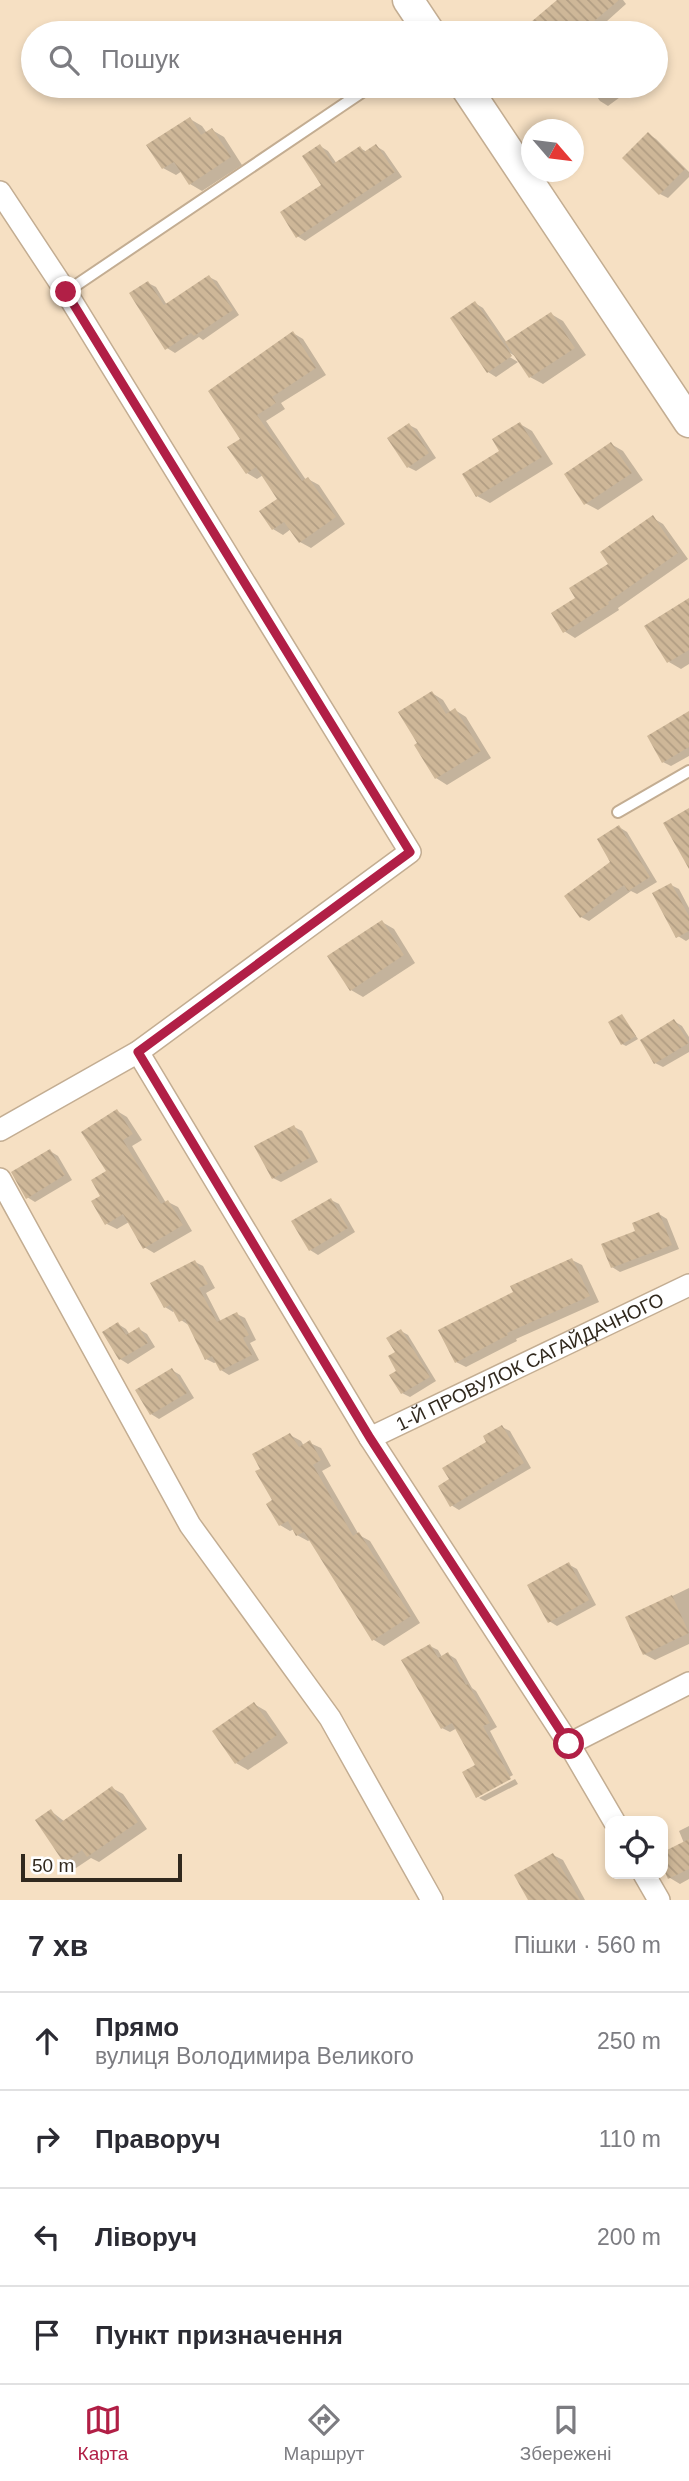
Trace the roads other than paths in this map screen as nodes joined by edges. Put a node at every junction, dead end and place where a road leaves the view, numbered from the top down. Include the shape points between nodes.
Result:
1 (408, 0) edge
2 (422, 21) edge
3 (353, 98) edge
4 (473, 98) edge
5 (0, 192) edge
6 (66, 292) junction
7 (689, 422) edge
8 (689, 771) edge
9 (618, 812) dead end
10 (138, 1052) junction
11 (0, 1130) edge
12 (0, 1179) edge
13 (689, 1285) edge
14 (370, 1438) junction
15 (689, 1683) edge
16 (569, 1744) junction
17 (611, 1816) edge
18 (647, 1879) edge
19 (432, 1900) edge
20 (659, 1900) edge

1 - 2 main road
3 - 6 lane
4 - 7 main road
5 - 6 street
6 - 10 street via 410,852
8 - 9 lane
10 - 11 street
10 - 14 street
12 - 19 street via 190,1525 330,1718
13 - 14 street, 1-Й ПРОВУЛОК САГАЙДАЧНОГО
14 - 16 street
15 - 16 street
16 - 17 street
18 - 20 street

